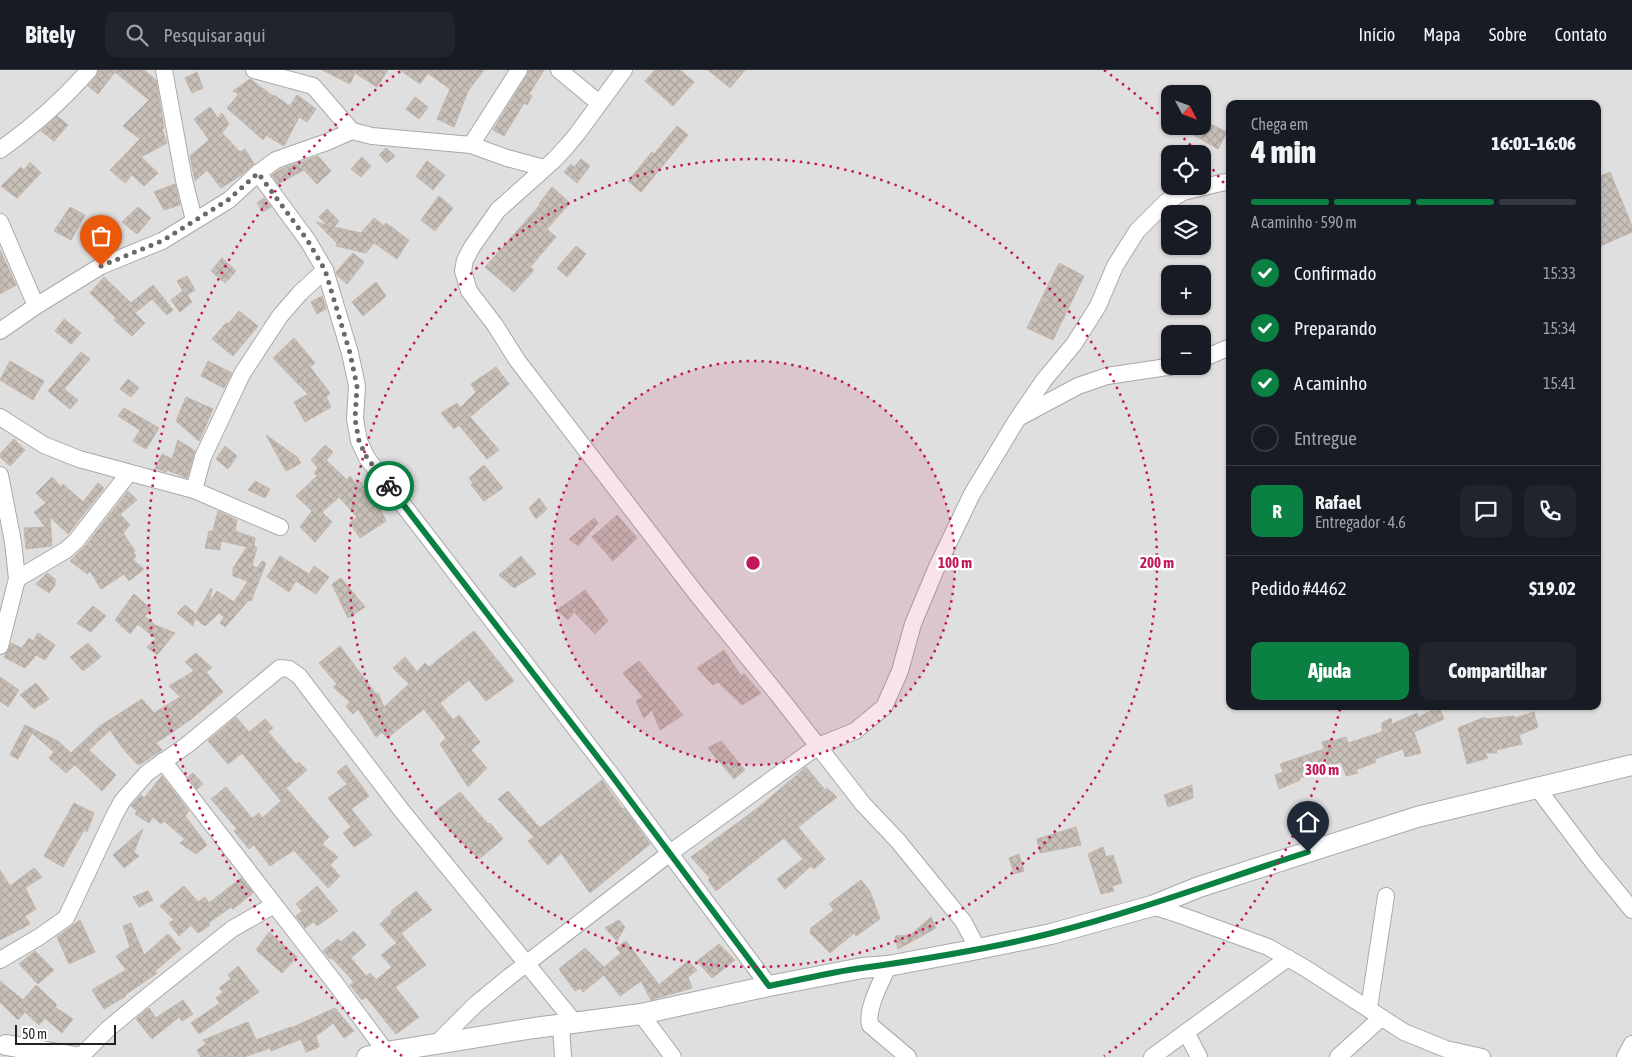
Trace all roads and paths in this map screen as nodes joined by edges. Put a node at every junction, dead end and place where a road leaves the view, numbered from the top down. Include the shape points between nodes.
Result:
1 (89, 70) edge
2 (164, 70) edge
3 (254, 70) edge
4 (519, 70) edge
5 (559, 70) edge
6 (624, 70) edge
7 (599, 103) junction
8 (352, 132) junction
9 (471, 145) junction
10 (0, 150) edge
11 (544, 168) junction
12 (258, 173) junction
13 (1226, 182) edge
14 (194, 220) junction
15 (0, 222) edge
16 (325, 270) junction
17 (36, 306) junction
18 (0, 331) edge
19 (1226, 349) edge
20 (1211, 355) edge
21 (1161, 368) edge
22 (0, 417) edge
23 (1018, 418) junction
24 (129, 472) junction
25 (0, 475) edge
26 (194, 490) junction
27 (280, 527) dead end
28 (17, 579) junction
29 (0, 646) edge
30 (818, 746) junction
31 (163, 761) junction
32 (1630, 767) edge
33 (1538, 789) junction
34 (670, 853) junction
35 (1386, 896) dead end
36 (274, 905) junction
37 (1152, 906) junction
38 (1632, 910) edge
39 (978, 949) junction
40 (1288, 958) junction
41 (0, 960) edge
42 (526, 966) junction
43 (888, 966) junction
44 (769, 986) junction
45 (1369, 1008) junction
46 (641, 1014) junction
47 (1382, 1018) junction
48 (568, 1024) junction
49 (1186, 1032) junction
50 (436, 1044) junction
51 (1632, 1044) edge
52 (8, 1045) edge
53 (373, 1056) edge
54 (76, 1057) edge
55 (80, 1057) edge
56 (562, 1057) edge
57 (674, 1057) edge
58 (908, 1057) edge
59 (1152, 1057) edge
60 (1199, 1057) edge
61 (1338, 1057) edge
62 (1482, 1057) edge
63 (1625, 1057) edge

1 - 10 street via 59,101
2 - 14 street
3 - 8 street via 313,86
4 - 9 street
5 - 7 street
6 - 7 street
7 - 11 street via 577,134
8 - 9 street
8 - 12 street via 276,160
9 - 11 street
11 - 30 street via 498,210 472,246 463,271 469,291 612,485
12 - 14 street via 228,200
12 - 16 street
13 - 23 street via 1183,192 1166,202 1136,231 1098,306 1074,344
14 - 17 street via 162,241 101,266
15 - 17 street
16 - 26 street via 280,316 242,374 203,457
16 - 34 street via 350,353 357,386 355,419 359,441 367,458
17 - 18 street
19 - 20 street
21 - 23 street via 1107,376 1078,386
22 - 24 street via 44,445 79,459
23 - 30 street via 972,494 947,547 913,624 900,671 884,707 855,731
24 - 26 street
24 - 28 street via 76,541
25 - 28 street
26 - 27 street
28 - 29 street
30 - 34 street
30 - 39 street via 963,921
31 - 36 street
31 - 41 street via 147,773 124,800 66,918
31 - 42 street via 280,668 289,670 299,676
32 - 33 street
33 - 37 street via 1417,817 1199,887
33 - 38 street
34 - 42 street
34 - 44 street
35 - 45 street
36 - 53 street via 335,983
36 - 55 street via 232,929 108,1029
37 - 39 street via 1051,934
37 - 40 street
39 - 43 street
40 - 45 street
40 - 49 street
42 - 48 street
42 - 50 street via 475,1005
43 - 44 street
43 - 58 street via 868,1017 870,1025
44 - 46 street
45 - 47 street
46 - 48 street
46 - 57 street
47 - 61 street
47 - 62 street via 1404,1032 1446,1049
48 - 50 street
48 - 56 street
49 - 59 street
49 - 60 street
50 - 53 street
51 - 63 street
52 - 54 street

